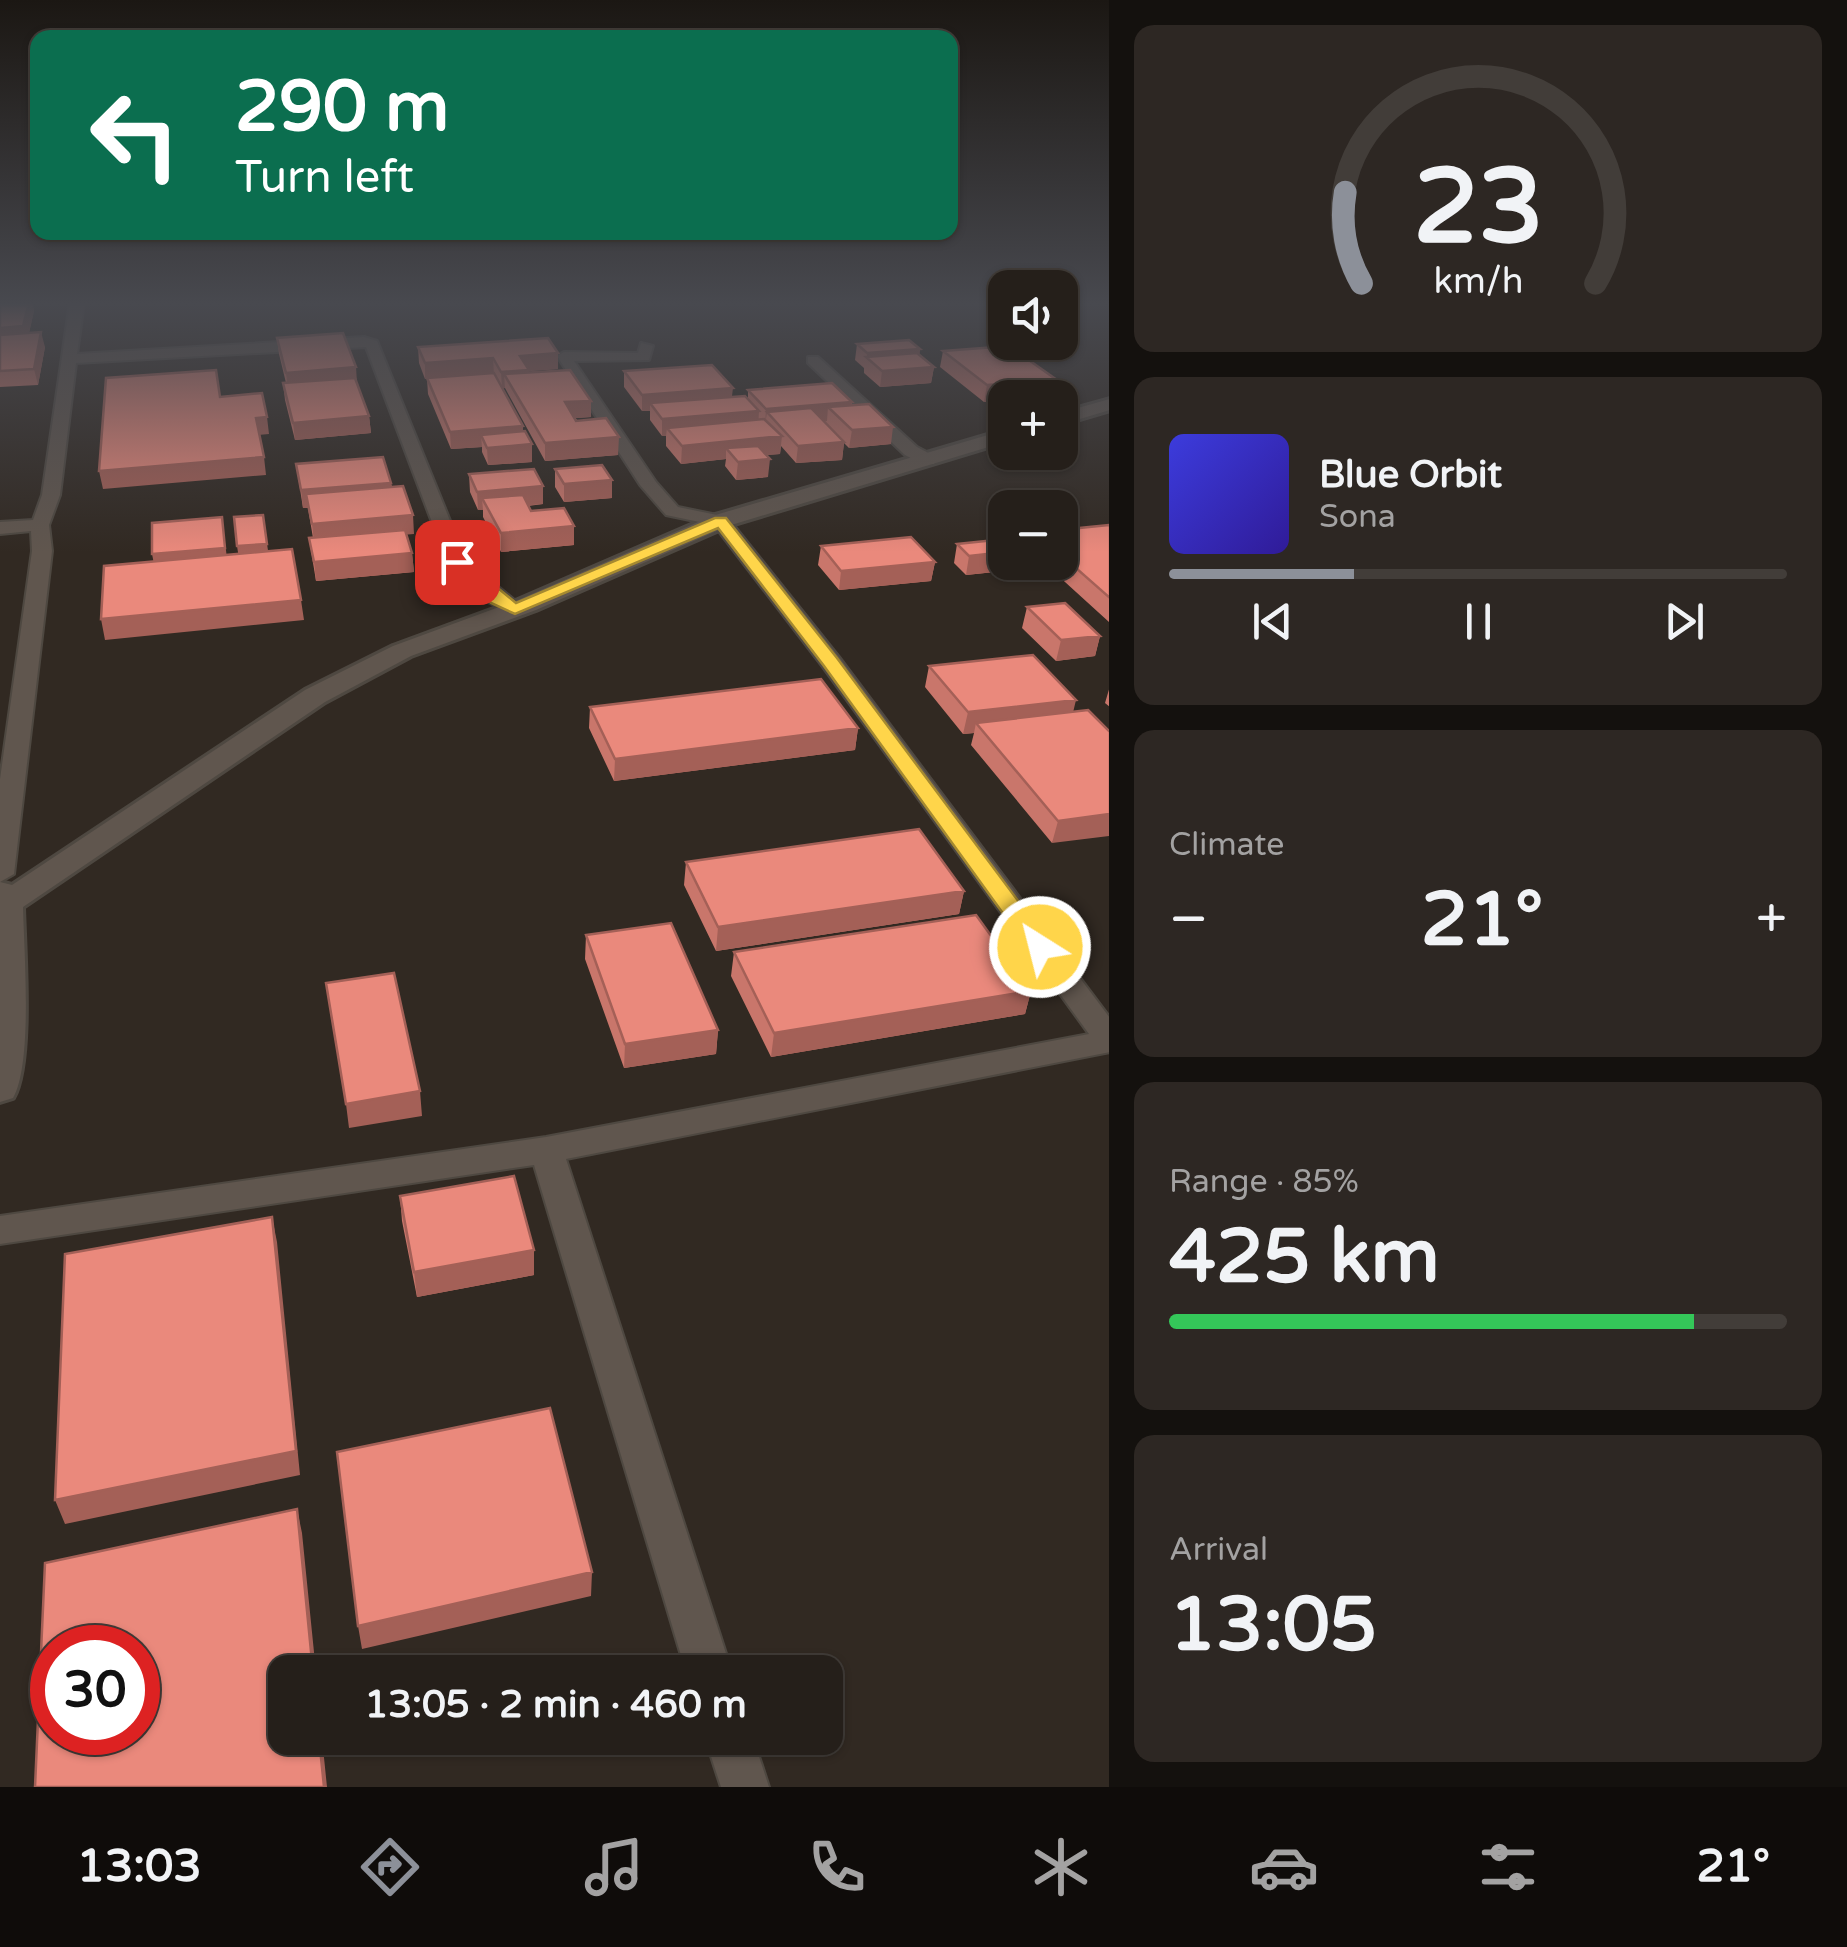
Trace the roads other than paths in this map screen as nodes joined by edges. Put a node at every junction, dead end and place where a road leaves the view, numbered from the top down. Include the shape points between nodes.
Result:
1 (66, 385) edge
2 (388, 385) edge
3 (583, 385) edge
4 (841, 385) edge
5 (1109, 394) edge
6 (1078, 403) edge
7 (1109, 404) edge
8 (1078, 414) edge
9 (988, 430) edge
10 (988, 440) edge
11 (919, 455) junction
12 (691, 518) junction
13 (720, 521) junction
14 (40, 524) junction
15 (0, 528) edge
16 (506, 604) junction
17 (1, 892) edge
18 (1109, 1041) edge
19 (1109, 1042) edge
20 (0, 1088) edge
21 (546, 1150) junction
22 (0, 1230) edge
23 (704, 1655) edge
24 (735, 1755) edge
25 (745, 1787) edge

1 - 14 street via 51,495
2 - 16 street via 457,562
3 - 12 street via 649,485 672,512
4 - 11 street
5 - 6 street
7 - 8 street
9 - 11 street
10 - 11 street
11 - 12 street
11 - 13 street
12 - 13 street
12 - 16 street
13 - 16 street
13 - 18 street
14 - 15 street
14 - 17 street
16 - 17 street via 316,696
17 - 20 street via 6,1027
19 - 21 street
21 - 22 street
21 - 23 street
24 - 25 street

